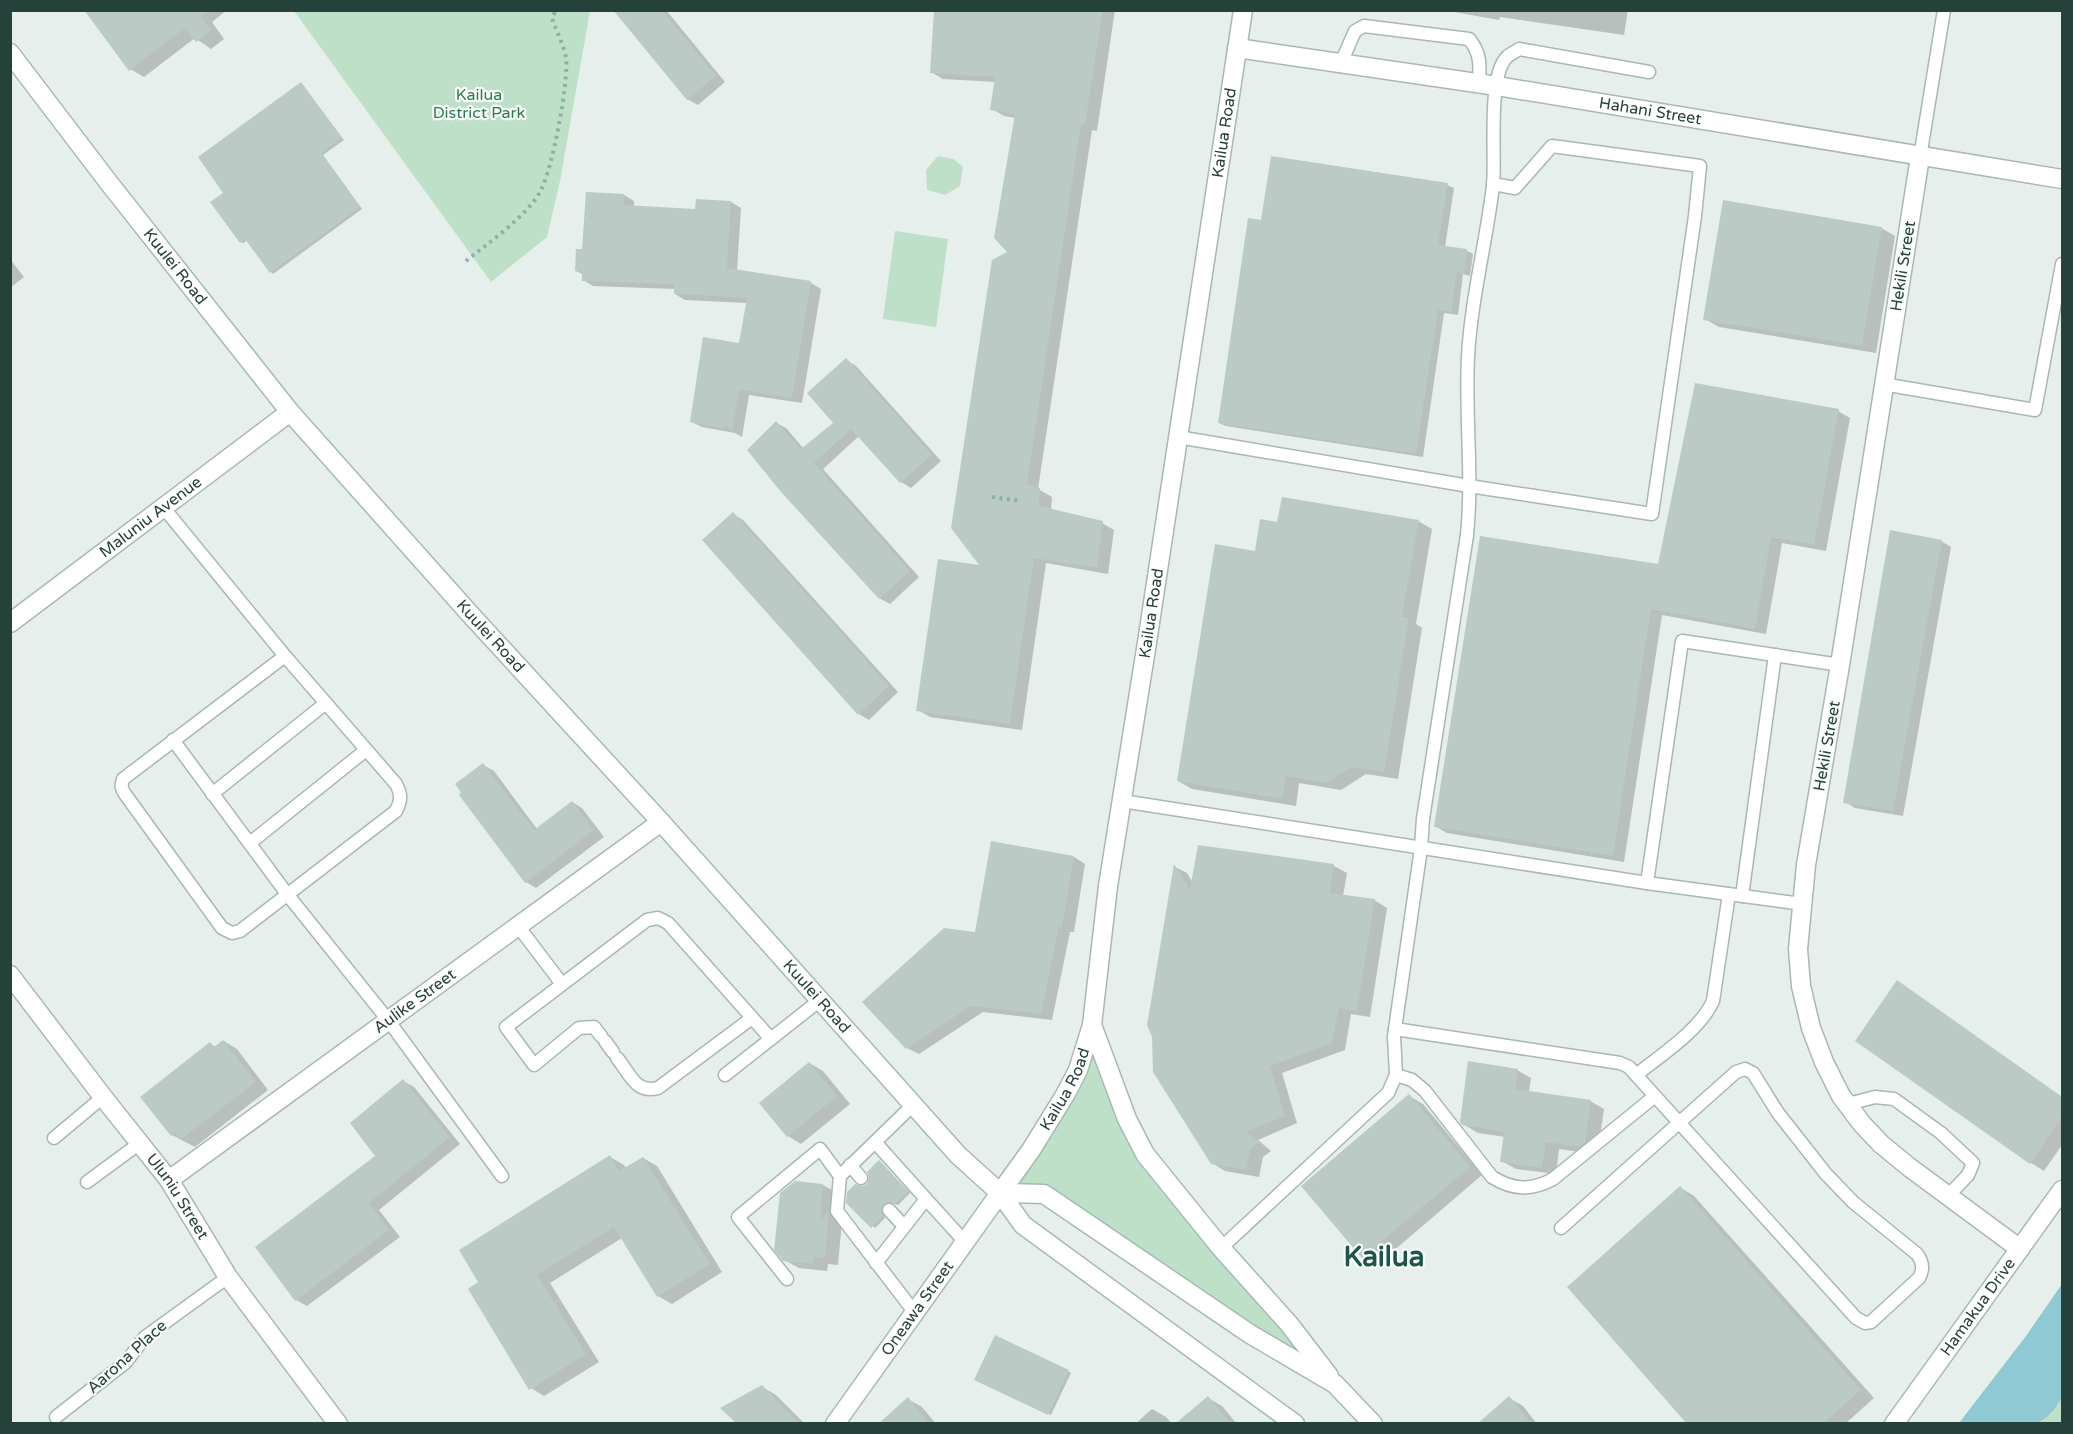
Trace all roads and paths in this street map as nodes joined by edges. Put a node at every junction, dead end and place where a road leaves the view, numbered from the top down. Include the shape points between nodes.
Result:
1 (556, 10) edge
2 (1243, 10) edge
3 (1944, 10) edge
4 (1238, 48) junction
5 (10, 53) edge
6 (1341, 63) junction
7 (1649, 72) dead end
8 (1488, 84) junction
9 (1920, 157) junction
10 (2062, 179) edge
11 (1493, 184) junction
12 (466, 261) dead end
13 (2062, 264) edge
14 (1883, 384) junction
15 (290, 412) junction
16 (1178, 437) junction
17 (1469, 486) junction
18 (992, 497) dead end
19 (1022, 501) dead end
20 (164, 507) junction
21 (10, 623) edge
22 (1775, 655) junction
23 (285, 656) junction
24 (1840, 665) junction
25 (326, 703) junction
26 (172, 740) junction
27 (366, 750) junction
28 (212, 794) junction
29 (1122, 801) junction
30 (661, 822) junction
31 (250, 843) junction
32 (1421, 848) junction
33 (1647, 883) junction
34 (287, 894) junction
35 (1735, 895) junction
36 (1802, 904) junction
37 (518, 926) junction
38 (10, 975) edge
39 (562, 984) junction
40 (819, 1001) junction
41 (752, 1018) junction
42 (388, 1020) junction
43 (1092, 1025) junction
44 (1395, 1029) junction
45 (771, 1039) junction
46 (725, 1074) dead end
47 (1396, 1075) junction
48 (1636, 1075) junction
49 (1655, 1096) junction
50 (103, 1097) junction
51 (1848, 1104) junction
52 (912, 1105) junction
53 (1680, 1123) junction
54 (54, 1138) dead end
55 (875, 1142) junction
56 (140, 1143) junction
57 (850, 1165) junction
58 (501, 1176) dead end
59 (840, 1176) junction
60 (861, 1178) dead end
61 (169, 1180) junction
62 (87, 1182) dead end
63 (2062, 1190) edge
64 (1000, 1193) junction
65 (1948, 1196) junction
66 (926, 1198) junction
67 (889, 1210) dead end
68 (904, 1226) junction
69 (1561, 1228) dead end
70 (965, 1242) junction
71 (1221, 1248) junction
72 (2020, 1249) junction
73 (876, 1263) junction
74 (228, 1277) junction
75 (787, 1279) dead end
76 (915, 1313) junction
77 (1335, 1384) junction
78 (56, 1418) dead end
79 (337, 1423) edge
80 (835, 1424) edge
81 (1294, 1424) edge
82 (1373, 1424) edge
83 (1894, 1424) edge

1 - 12 path via 552,18 566,55 567,71 551,167 540,194 515,221
2 - 4 street, Kailua Road
3 - 9 lane
4 - 6 street, Hahani Street
4 - 16 street, Kailua Road
5 - 15 street, Kuulei Road
6 - 8 street, Hahani Street
6 - 8 lane via 1355,31 1364,26 1469,39 1478,49
7 - 8 lane via 1519,50 1507,57
8 - 9 street, Hahani Street
8 - 11 lane via 1493,119
9 - 10 street, Hahani Street
9 - 14 street, Hekili Street
11 - 17 lane via 1468,356
11 - 17 lane via 1515,188 1552,146 1700,166 1652,514
13 - 14 lane via 2035,410
14 - 24 street, Hekili Street
15 - 20 street, Maluniu Avenue
15 - 30 street, Kuulei Road
16 - 17 lane
16 - 29 street, Kailua Road
17 - 32 lane via 1467,535
18 - 19 path
20 - 21 street, Maluniu Avenue
20 - 23 lane
22 - 24 lane
22 - 33 lane via 1682,641
22 - 35 lane
23 - 25 lane
23 - 26 lane
24 - 36 street, Hekili Street
25 - 27 lane
25 - 28 lane
26 - 28 lane
26 - 34 lane via 123,779 121,788 222,928 232,933 240,931
27 - 31 lane
27 - 34 lane via 401,792 396,812
28 - 31 lane
29 - 32 lane
29 - 43 street, Kailua Road
30 - 37 street, Aulike Street
30 - 40 street, Kuulei Road
31 - 34 lane
32 - 33 lane
32 - 44 lane
33 - 35 lane
34 - 42 lane
35 - 36 lane
35 - 48 lane via 1709,1011
36 - 51 street, Hekili Street via 1798,949 1808,1017 1824,1062
37 - 39 lane
37 - 42 street, Aulike Street
38 - 50 street, Uluniu Street
39 - 41 lane via 647,920 657,918 668,923
39 - 41 lane via 506,1027 534,1065 579,1028 594,1027 638,1086 646,1089 658,1088
40 - 45 lane
40 - 52 street, Kuulei Road
41 - 45 lane
42 - 58 lane
42 - 61 street, Aulike Street
43 - 64 street, Kailua Road via 1078,1070 1065,1095
43 - 71 street via 1127,1119 1145,1153
44 - 47 lane
44 - 48 lane via 1620,1063
45 - 46 lane
47 - 49 lane via 1412,1080 1425,1091 1492,1177 1525,1188 1553,1179
47 - 71 lane via 1388,1093
48 - 49 lane
49 - 53 lane
50 - 54 lane
50 - 56 street, Uluniu Street
51 - 65 street, Hekili Street via 1881,1144
51 - 65 lane via 1875,1097 1894,1099 1965,1155 1973,1163 1968,1175
52 - 55 lane
52 - 64 street, Kuulei Road
53 - 53 lane via 1860,1322 1871,1322 1919,1278 1923,1266 1917,1254 1853,1202 1826,1174 1750,1070 1736,1072
53 - 69 lane
55 - 57 lane
55 - 66 lane
56 - 61 street, Uluniu Street
56 - 62 lane
57 - 59 lane
57 - 60 lane
59 - 73 lane via 837,1211
59 - 75 lane via 820,1149 738,1217
61 - 74 street, Uluniu Street
63 - 72 street, Hamakua Drive
64 - 70 street, Oneawa Street
64 - 77 street via 1044,1194 1250,1334
64 - 81 street via 1023,1225
65 - 72 street, Hekili Street
66 - 68 lane
66 - 70 lane
67 - 68 lane
68 - 73 lane
70 - 76 street, Oneawa Street
71 - 77 street via 1289,1324
72 - 83 street, Hamakua Drive
73 - 76 lane
74 - 78 lane, Aarona Place via 144,1337 126,1362
74 - 79 street, Uluniu Street
76 - 80 street, Oneawa Street
77 - 82 street

